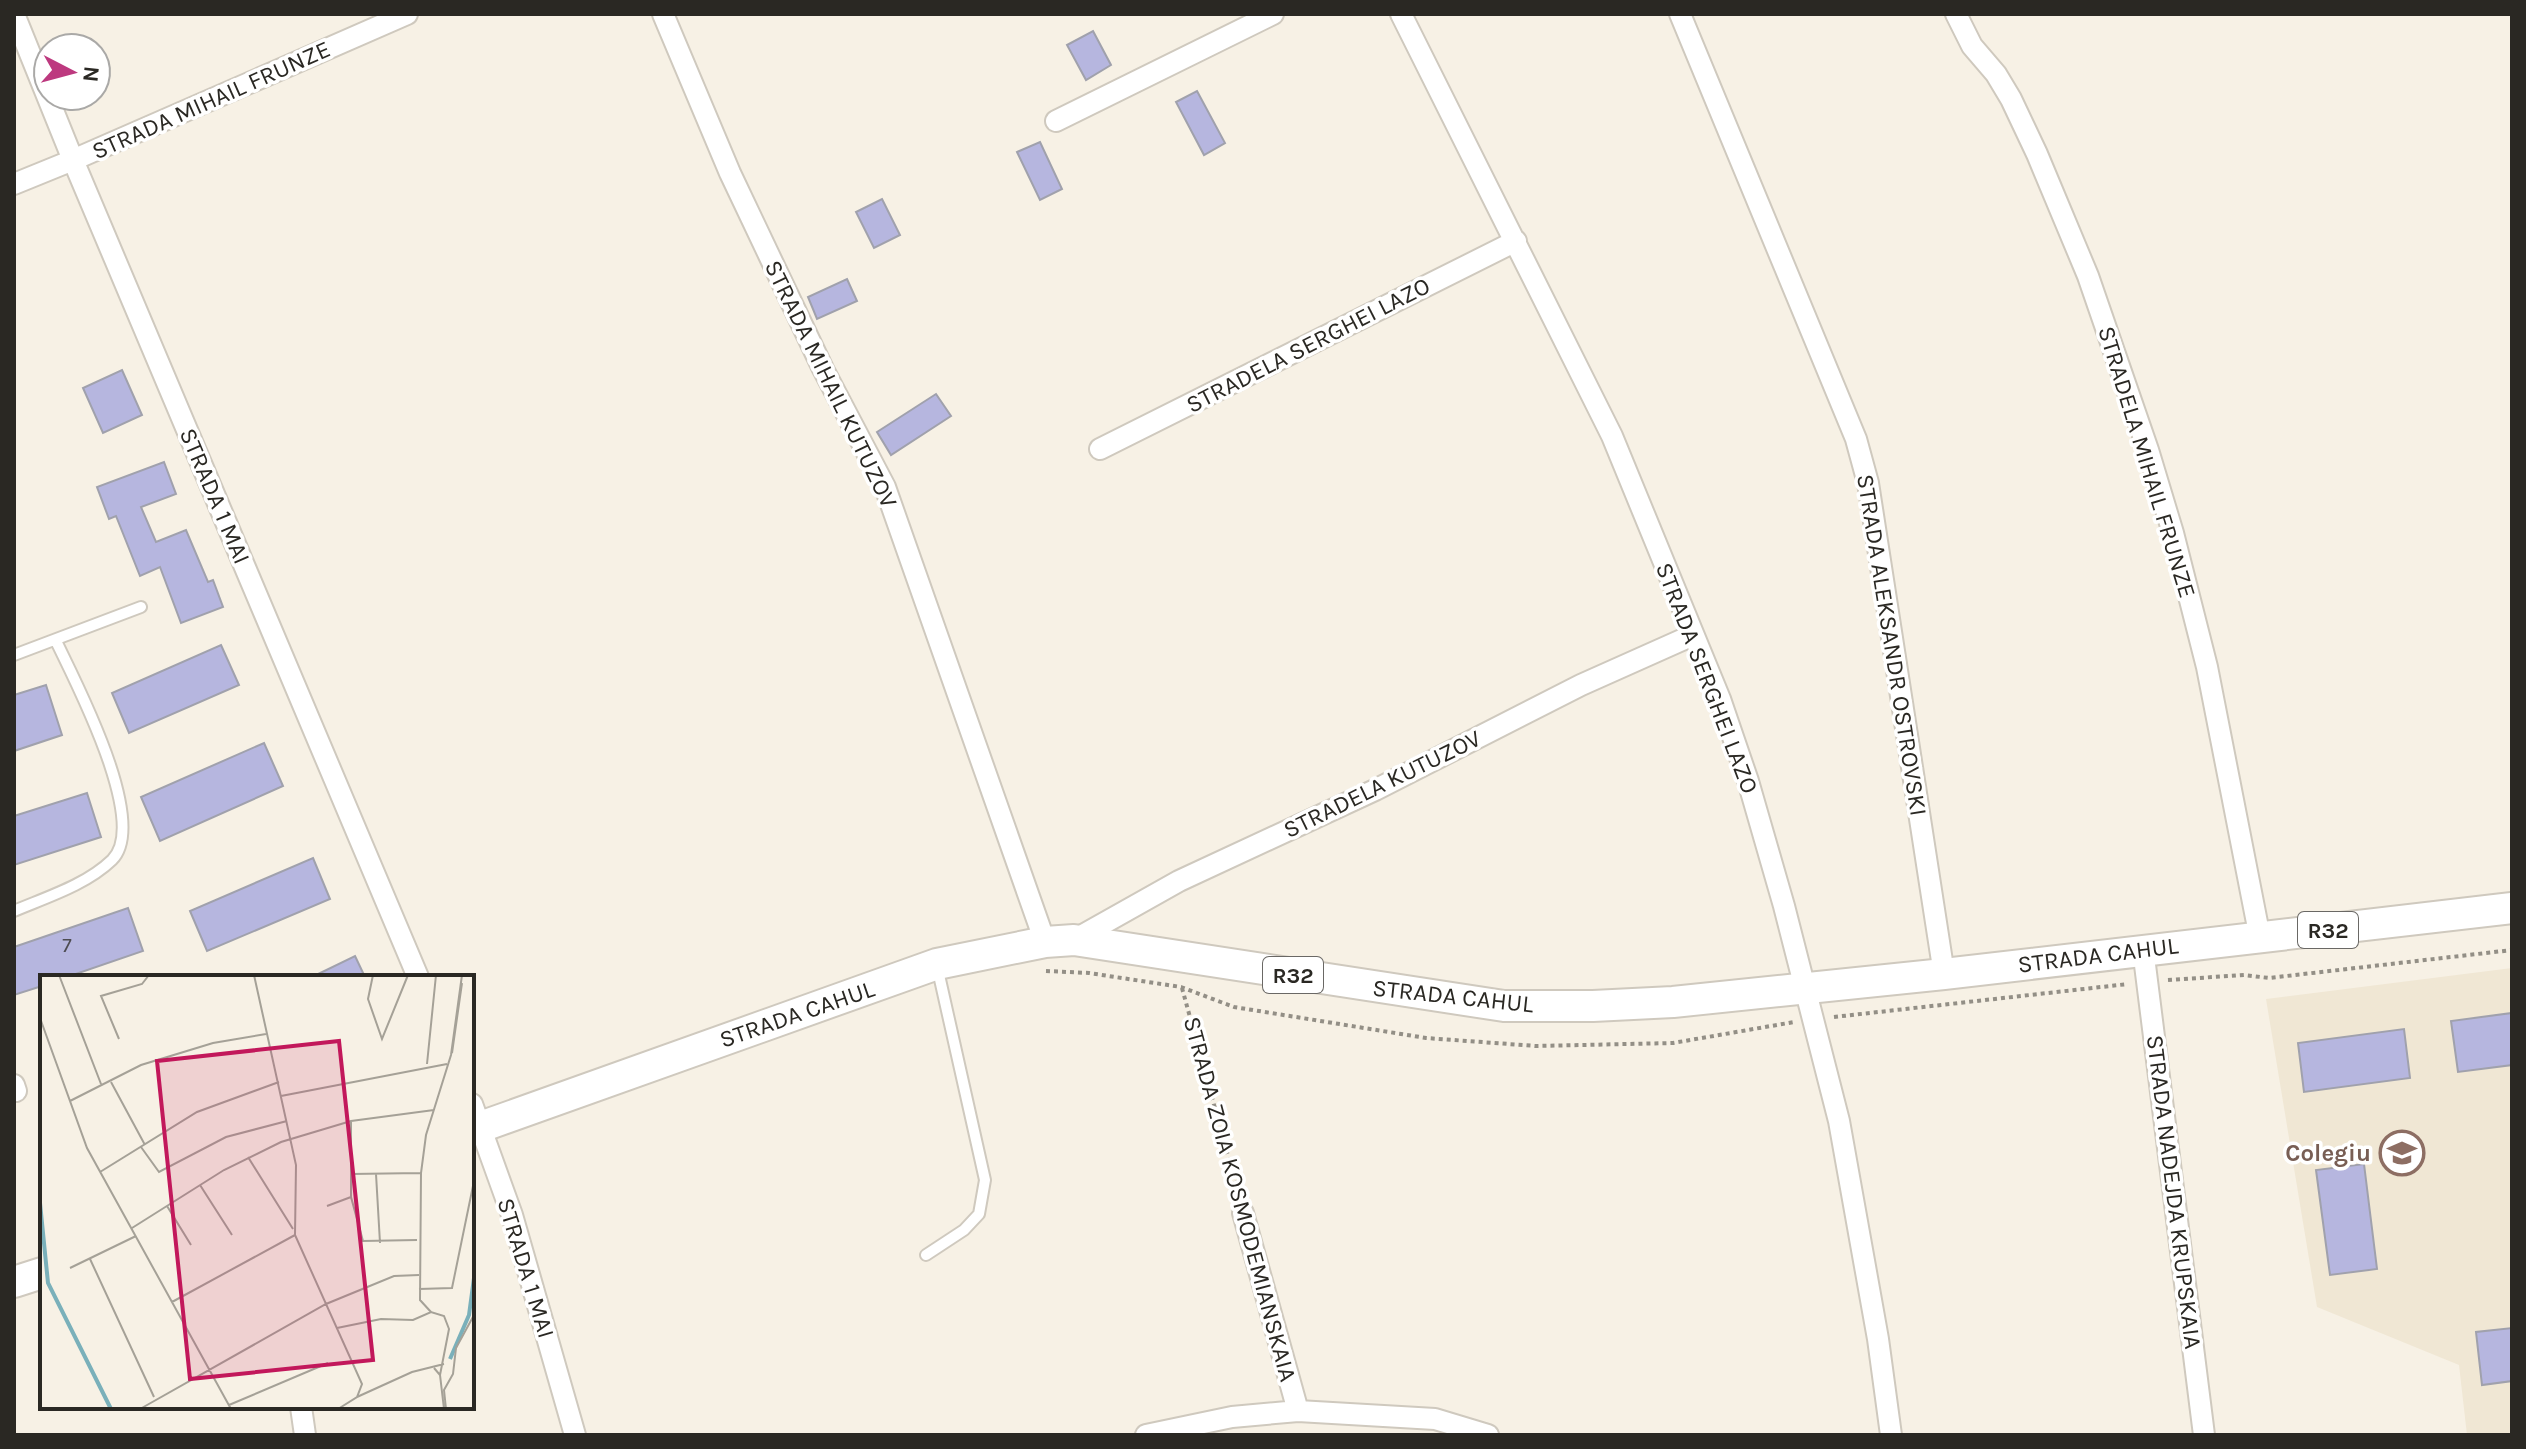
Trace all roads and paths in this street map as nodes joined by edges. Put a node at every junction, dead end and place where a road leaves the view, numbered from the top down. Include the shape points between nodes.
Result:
1 (14, 14) edge
2 (407, 14) edge
3 (663, 14) edge
4 (1273, 14) edge
5 (1401, 14) edge
6 (1680, 14) edge
7 (1956, 14) edge
8 (1056, 121) dead end
9 (73, 160) junction
10 (14, 184) edge
11 (1516, 241) junction
12 (1100, 449) dead end
13 (141, 607) dead end
14 (1693, 635) junction
15 (56, 641) junction
16 (14, 655) edge
17 (2512, 908) edge
18 (14, 911) edge
19 (2260, 938) junction
20 (1059, 941) junction
21 (2143, 949) junction
22 (937, 964) junction
23 (1944, 974) junction
24 (417, 975) edge
25 (1181, 987) dead end
26 (1804, 988) junction
27 (475, 1120) edge
28 (1243, 1213) joint
29 (926, 1255) dead end
30 (40, 1274) edge
31 (14, 1282) edge
32 (301, 1409) edge
33 (1298, 1411) junction
34 (1480, 1434) edge
35 (305, 1435) edge
36 (575, 1435) edge
37 (1146, 1435) edge
38 (1891, 1435) edge
39 (2204, 1435) edge

1 - 9 street, STRADA 1 MAI
2 - 9 street, STRADA MIHAIL FRUNZE
3 - 20 street, STRADA MIHAIL KUTUZOV via 730,173 885,487
4 - 8 street
5 - 11 street, STRADA SERGHEI LAZO
6 - 23 street, STRADA ALEKSANDR OSTROVSKI via 1856,439 1877,534
7 - 19 street, STRADELA MIHAIL FRUNZE via 2011,99 2037,154 2088,276 2148,450 2207,667
9 - 10 street, STRADA MIHAIL FRUNZE
9 - 24 street, STRADA 1 MAI
11 - 12 street, STRADELA SERGHEI LAZO
11 - 14 street, STRADA SERGHEI LAZO via 1612,436
13 - 15 lane
14 - 20 street, STRADELA KUTUZOV
14 - 26 street, STRADA SERGHEI LAZO via 1748,781
15 - 16 lane
15 - 18 lane via 109,757 124,829 115,858 84,880
17 - 19 main road, STRADA CAHUL / R32
19 - 21 main road, STRADA CAHUL / R32
20 - 22 main road, STRADA CAHUL / R32
20 - 26 main road, STRADA CAHUL / R32 via 1504,1006 1673,1002
21 - 23 main road, STRADA CAHUL / R32
21 - 39 street, STRADA NADEJDA KRUPSKAIA
22 - 27 main road, STRADA CAHUL / R32
22 - 29 lane via 985,1180 979,1214
23 - 26 main road, STRADA CAHUL / R32
25 - 28 path, STRADA ZOIA KOSMODEMIANSKAIA
26 - 38 street, STRADA SERGHEI LAZO via 1839,1121
27 - 36 street, STRADA 1 MAI via 512,1215
28 - 33 street, STRADA ZOIA KOSMODEMIANSKAIA
30 - 31 main road
32 - 35 street
33 - 34 street, STRADA ZOIA KOSMODEMIANSKAIA via 1435,1419
33 - 37 street, STRADA ZOIA KOSMODEMIANSKAIA via 1232,1417

